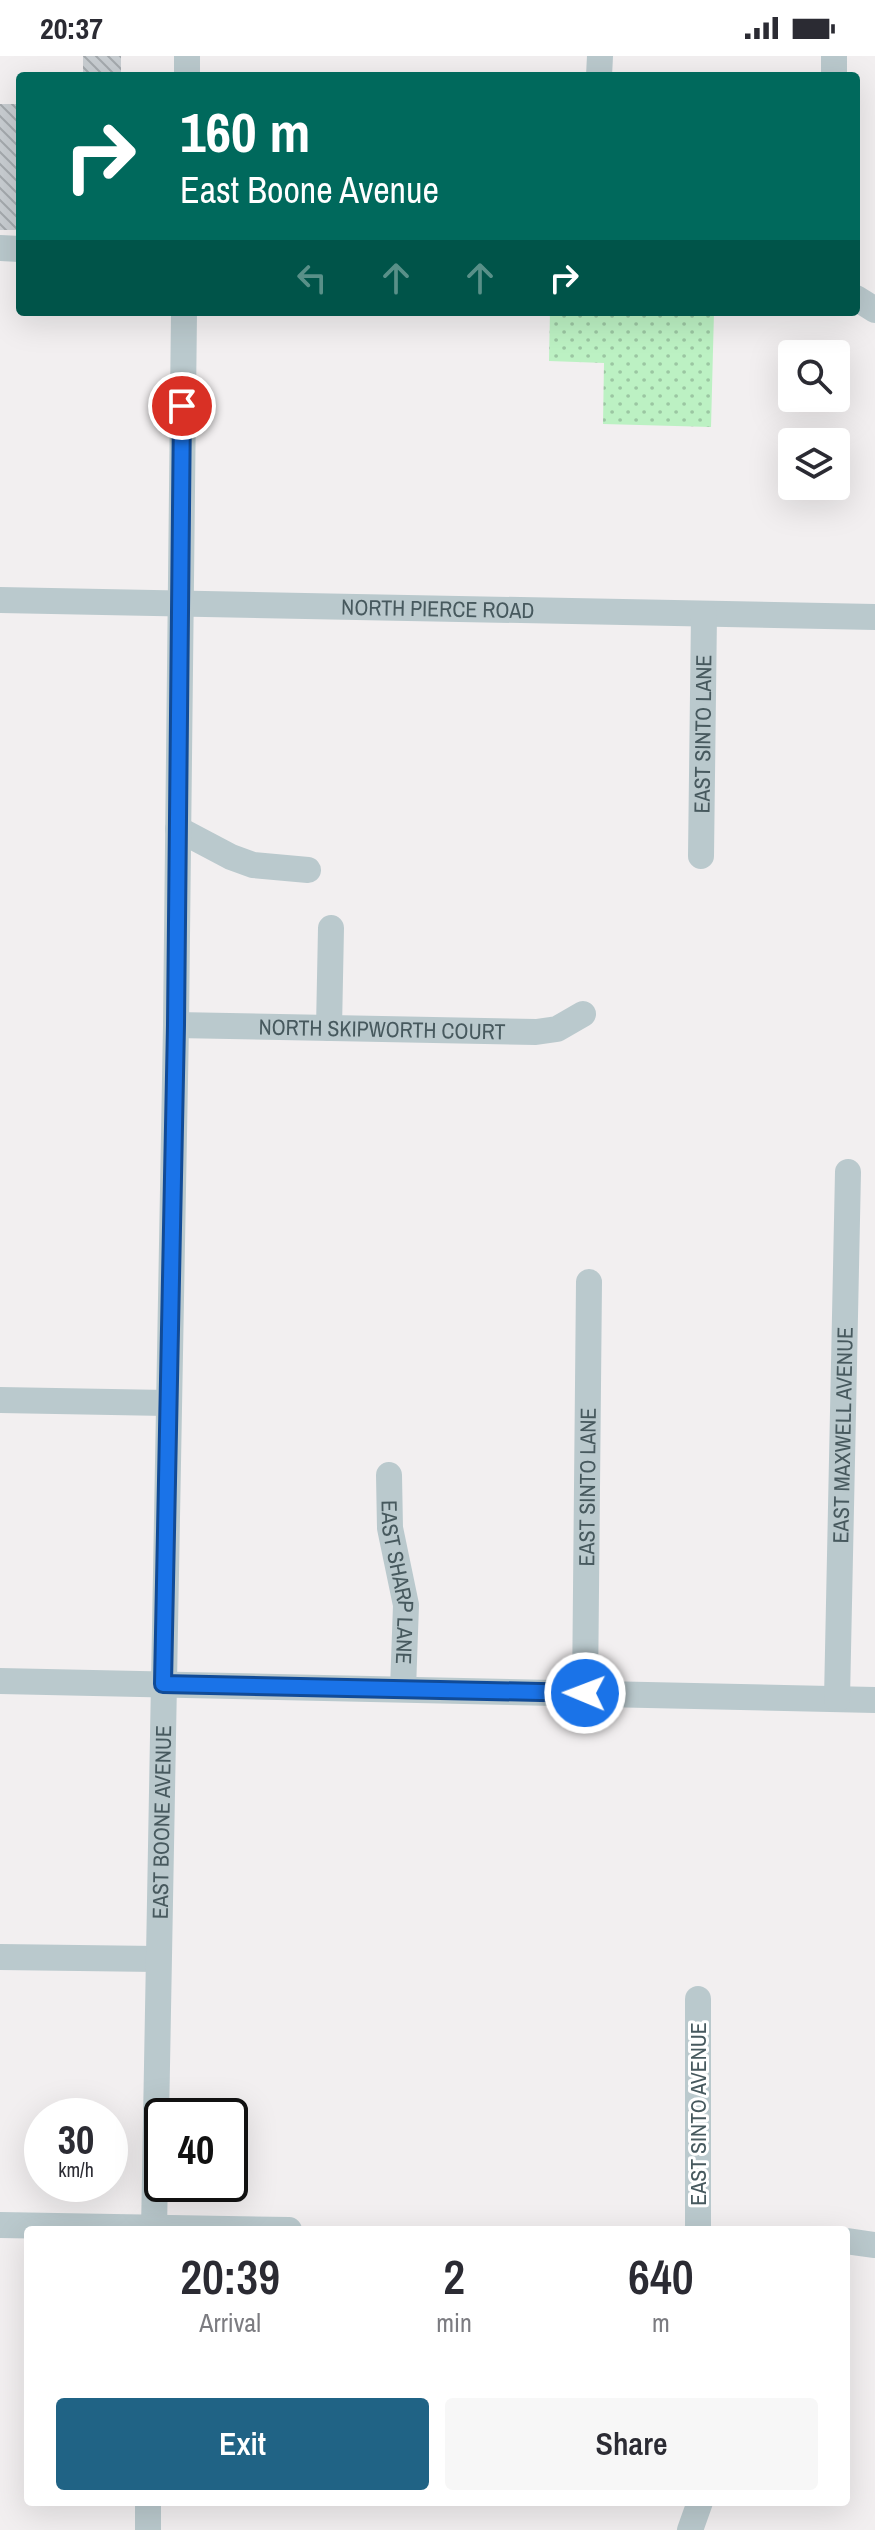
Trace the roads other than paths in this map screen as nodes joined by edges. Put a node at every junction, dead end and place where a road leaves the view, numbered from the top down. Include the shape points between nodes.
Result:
1 (184, 316) edge
2 (0, 600) edge
3 (180, 604) junction
4 (704, 614) junction
5 (875, 617) edge
6 (178, 829) junction
7 (701, 856) dead end
8 (308, 870) dead end
9 (331, 928) dead end
10 (583, 1014) dead end
11 (176, 1025) junction
12 (329, 1028) junction
13 (848, 1172) dead end
14 (589, 1282) dead end
15 (0, 1400) edge
16 (167, 1403) junction
17 (389, 1475) dead end
18 (0, 1681) edge
19 (163, 1684) junction
20 (403, 1689) junction
21 (585, 1693) junction
22 (837, 1699) junction
23 (875, 1700) edge
24 (0, 1957) edge
25 (157, 1959) junction
26 (698, 1999) dead end
27 (0, 2225) edge
28 (38, 2226) edge
29 (154, 2226) edge
30 (698, 2226) edge
31 (850, 2242) edge
32 (875, 2245) edge
33 (148, 2506) edge
34 (699, 2506) edge
35 (148, 2530) edge
36 (690, 2530) edge

1 - 3 street, EAST BOONE AVENUE
2 - 3 street, NORTH PIERCE ROAD
3 - 4 street, NORTH PIERCE ROAD
3 - 6 street, EAST BOONE AVENUE
4 - 5 street, NORTH PIERCE ROAD
4 - 7 street, EAST SINTO LANE
6 - 8 street via 253,865
6 - 11 street, EAST BOONE AVENUE
9 - 12 street
10 - 12 street, NORTH SKIPWORTH COURT via 557,1029 536,1032
11 - 12 street, NORTH SKIPWORTH COURT
11 - 16 street, EAST BOONE AVENUE
13 - 22 street, EAST MAXWELL AVENUE
14 - 21 street, EAST SINTO LANE
15 - 16 street
16 - 19 street, EAST BOONE AVENUE
17 - 20 street, EAST SHARP LANE via 390,1528 406,1605
18 - 19 street
19 - 20 street
19 - 25 street, EAST BOONE AVENUE
20 - 21 street
21 - 22 street
22 - 23 street
24 - 25 street
25 - 29 street, EAST BOONE AVENUE
26 - 30 street, EAST SINTO AVENUE
27 - 28 street
31 - 32 street
33 - 35 street
34 - 36 street

